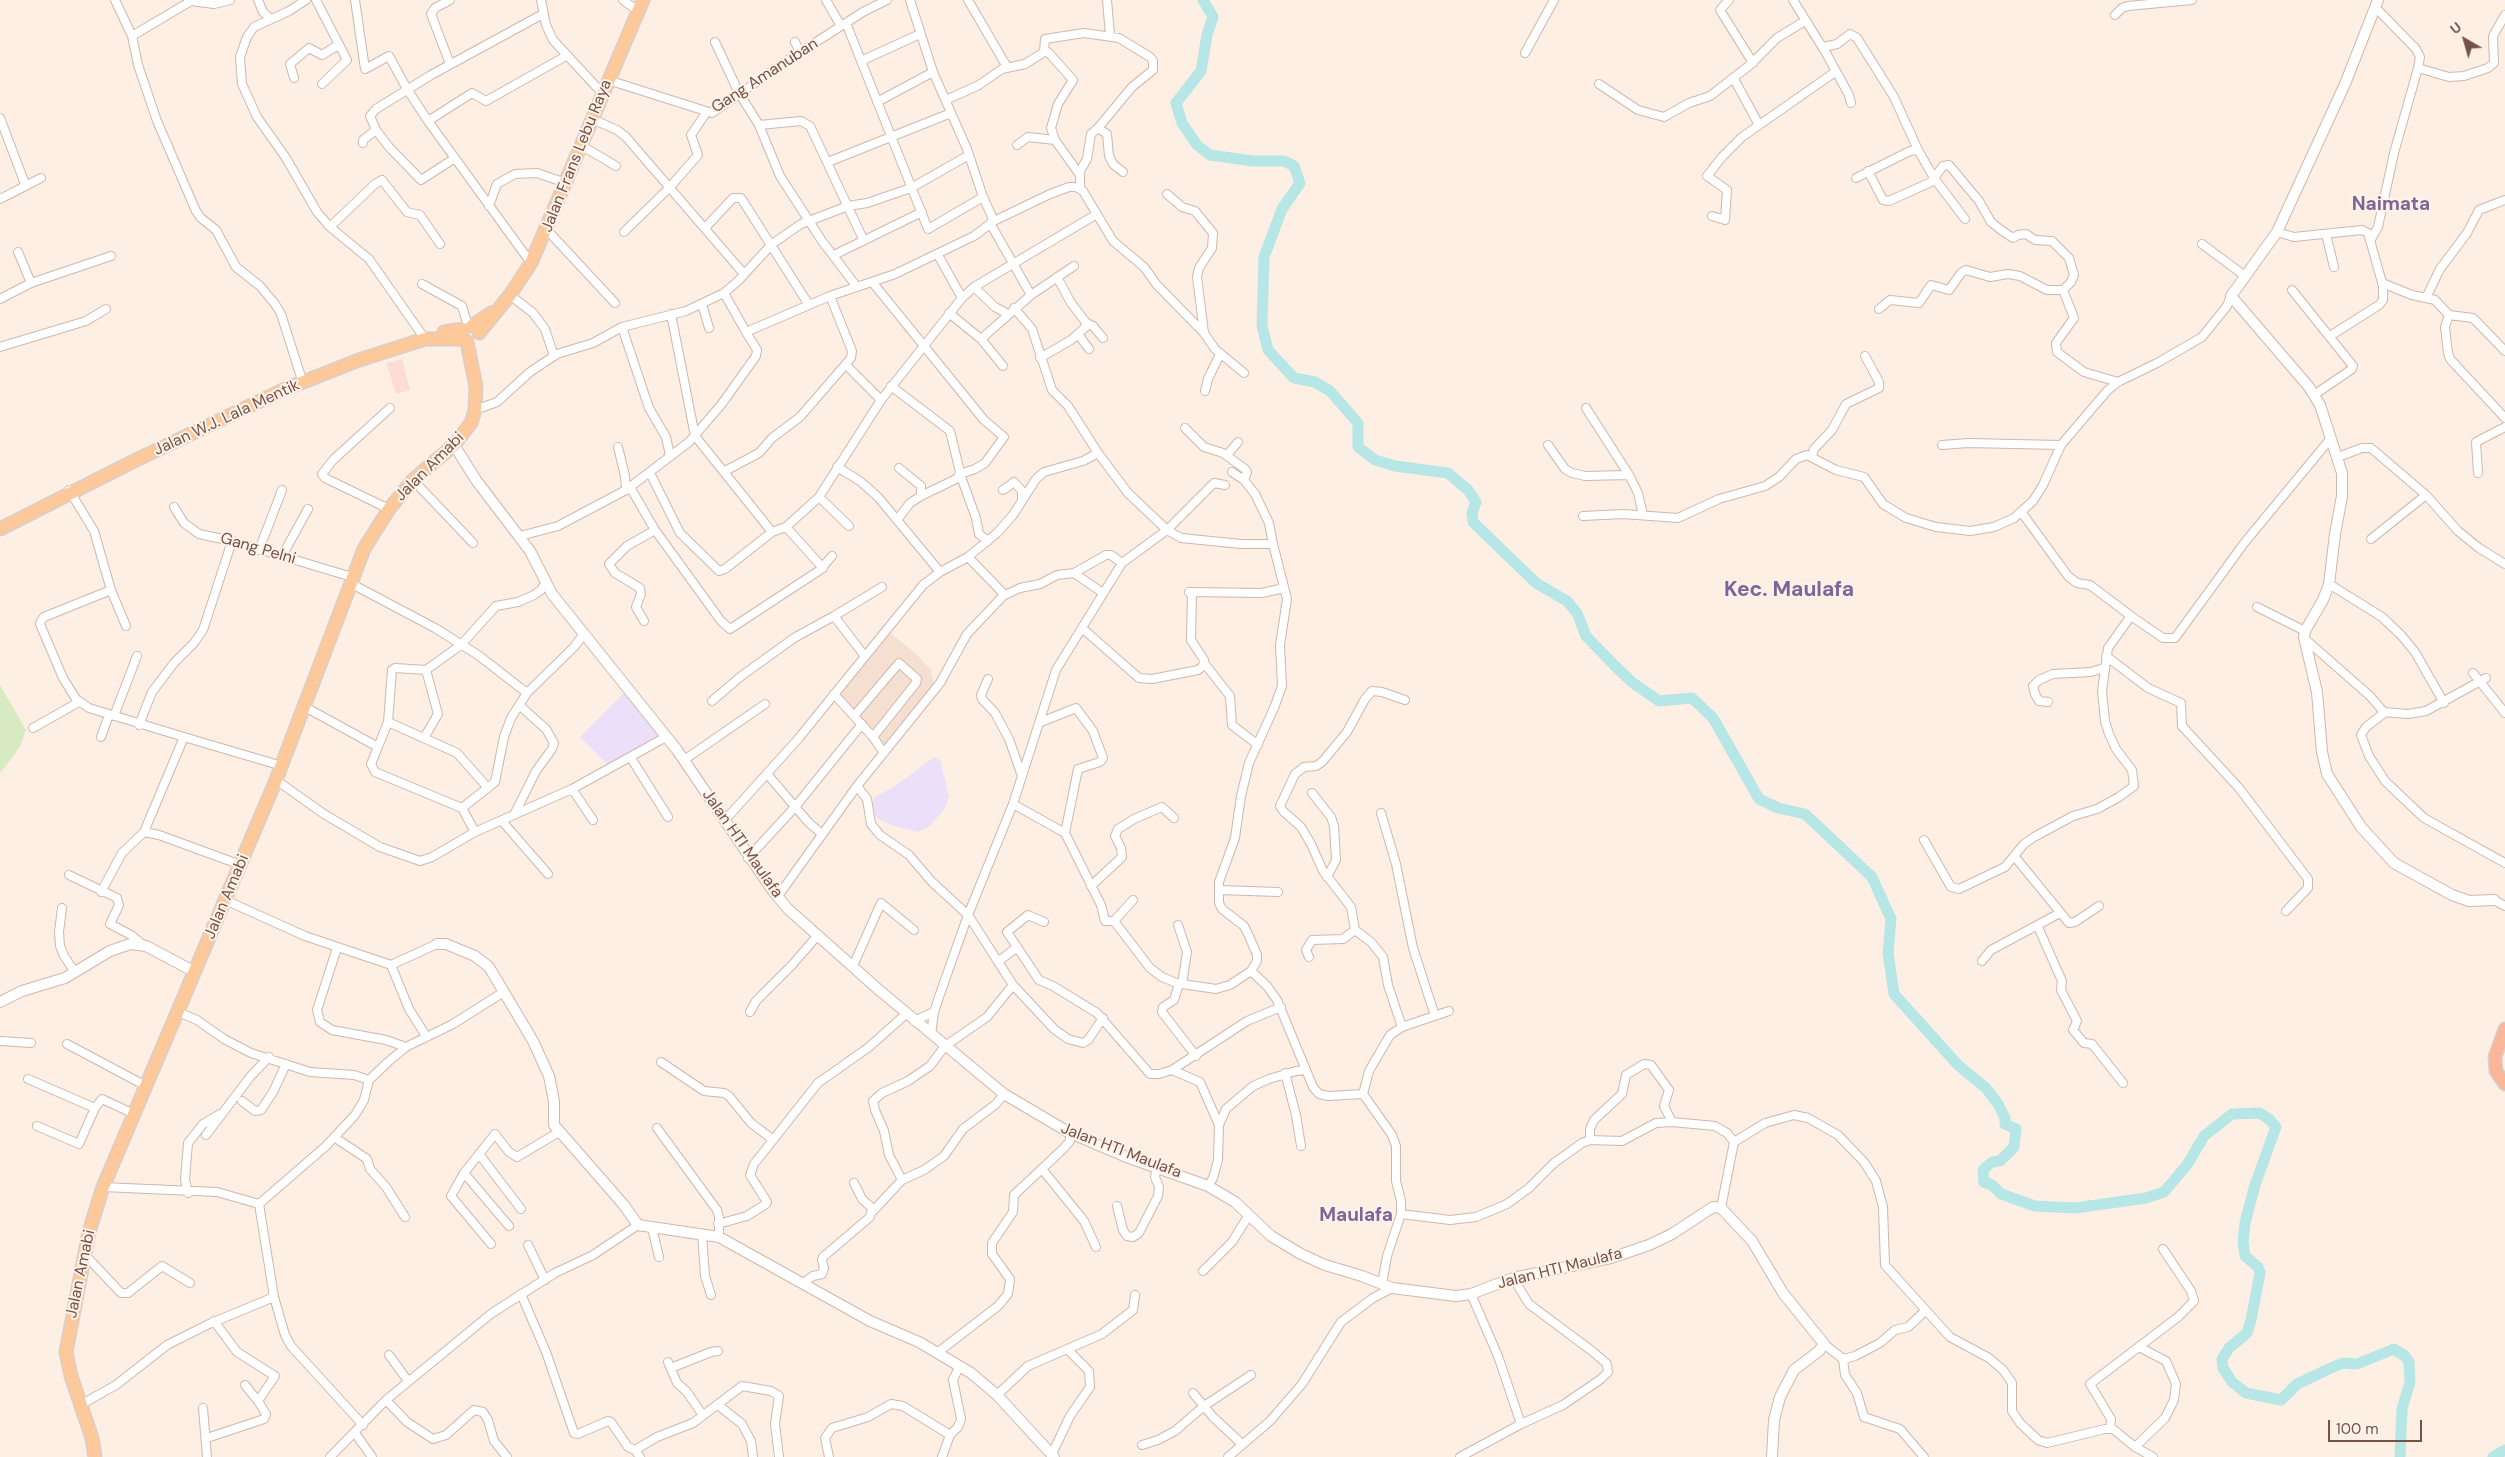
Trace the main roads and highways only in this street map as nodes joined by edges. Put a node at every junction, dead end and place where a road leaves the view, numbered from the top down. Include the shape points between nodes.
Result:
1 (640, 6) edge
2 (470, 333) junction
3 (423, 337) junction
4 (70, 491) junction
5 (3, 526) edge
6 (2505, 1029) edge
7 (2505, 1051) edge
8 (2505, 1067) edge
9 (2505, 1084) edge
10 (94, 1447) edge

1 - 2 main road, Jalan Frans Lebu Raya via 531,263 501,308
2 - 3 main road, Jalan W.J. Lala Mentik
2 - 10 main road, Jalan Amabi via 475,410 471,423 454,445 413,480 370,537 282,766 103,1187 89,1232 66,1352
3 - 4 main road, Jalan W.J. Lala Mentik via 283,390
3 - 4 main road via 302,380 174,437
4 - 5 main road, Jalan W.J. Lala Mentik
6 - 9 highway via 2495,1057 2496,1070
7 - 8 highway

